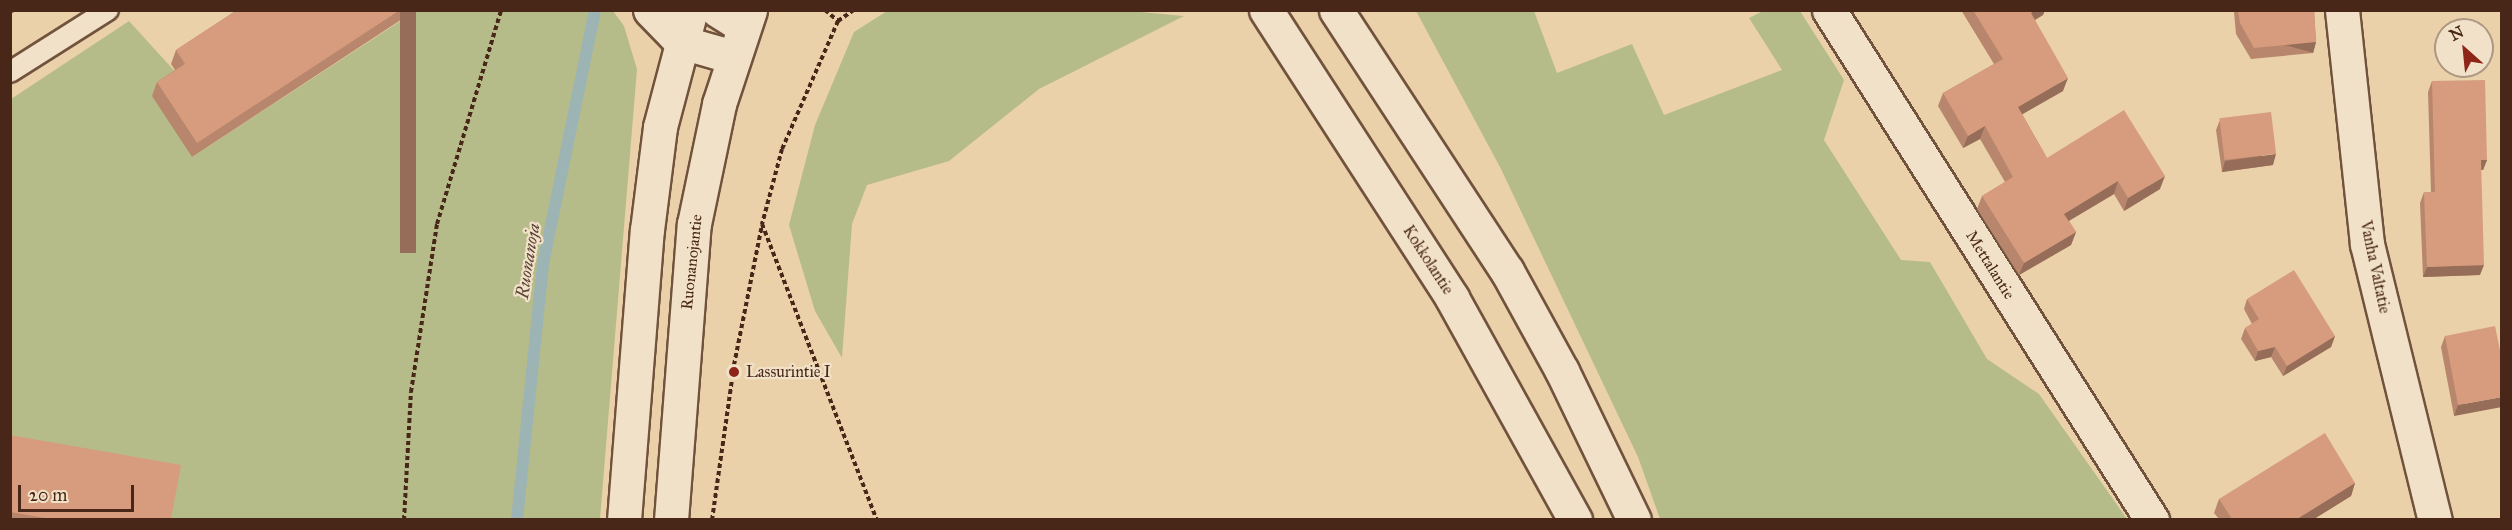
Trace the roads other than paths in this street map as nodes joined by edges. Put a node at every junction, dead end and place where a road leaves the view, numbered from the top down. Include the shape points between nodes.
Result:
1 (108, 10) edge
2 (650, 10) edge
3 (692, 10) edge
4 (1266, 10) edge
5 (1336, 10) edge
6 (1829, 10) edge
7 (2342, 10) edge
8 (737, 16) edge
9 (681, 42) junction
10 (733, 57) junction
11 (10, 72) edge
12 (624, 519) edge
13 (671, 519) edge
14 (1575, 519) edge
15 (1634, 519) edge
16 (2152, 519) edge
17 (2435, 519) edge

1 - 11 lane
2 - 9 street
3 - 9 street
4 - 14 street, Kokkolantie via 1452,298
5 - 15 street via 1508,271
6 - 16 street, Mettalantie
7 - 17 street, Vanha Valtatie via 2367,244
8 - 10 street, Ruonanojantie
9 - 10 street
9 - 12 street via 660,127 647,230
10 - 13 street, Ruonanojantie via 694,224

